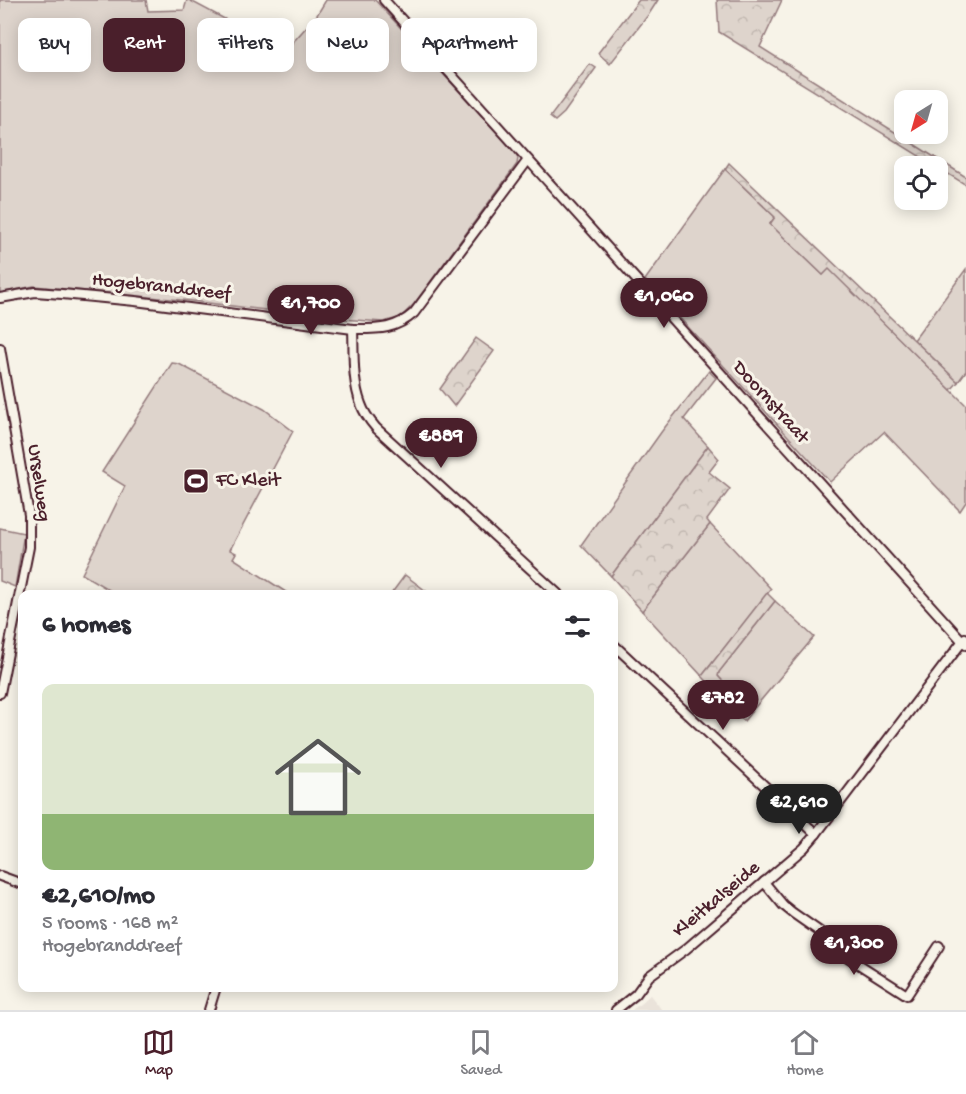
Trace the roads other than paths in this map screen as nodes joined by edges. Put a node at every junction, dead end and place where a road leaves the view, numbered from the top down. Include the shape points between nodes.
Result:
1 (384, 0) edge
2 (528, 160) junction
3 (0, 298) edge
4 (353, 329) junction
5 (0, 348) edge
6 (20, 590) edge
7 (554, 590) edge
8 (18, 602) edge
9 (965, 641) edge
10 (618, 649) edge
11 (0, 693) edge
12 (816, 834) junction
13 (0, 876) edge
14 (764, 882) junction
15 (18, 883) edge
16 (939, 946) dead end
17 (214, 992) edge
18 (209, 1010) edge
19 (616, 1010) edge

1 - 2 street, Doornstraat
2 - 4 street, Hogebranddreef via 414,313 389,327
2 - 9 street, Doornstraat
3 - 4 street, Hogebranddreef via 35,292 62,294
4 - 7 street via 361,405 376,428
5 - 6 street, Urselweg via 28,515 29,547
8 - 11 street, Urselweg
9 - 12 street, Kleitkalseide
10 - 12 street
12 - 14 street, Kleitkalseide
13 - 15 street
14 - 16 street via 783,905 823,934 838,951 907,995
14 - 19 street, Kleitkalseide via 649,976 636,994
17 - 18 street

